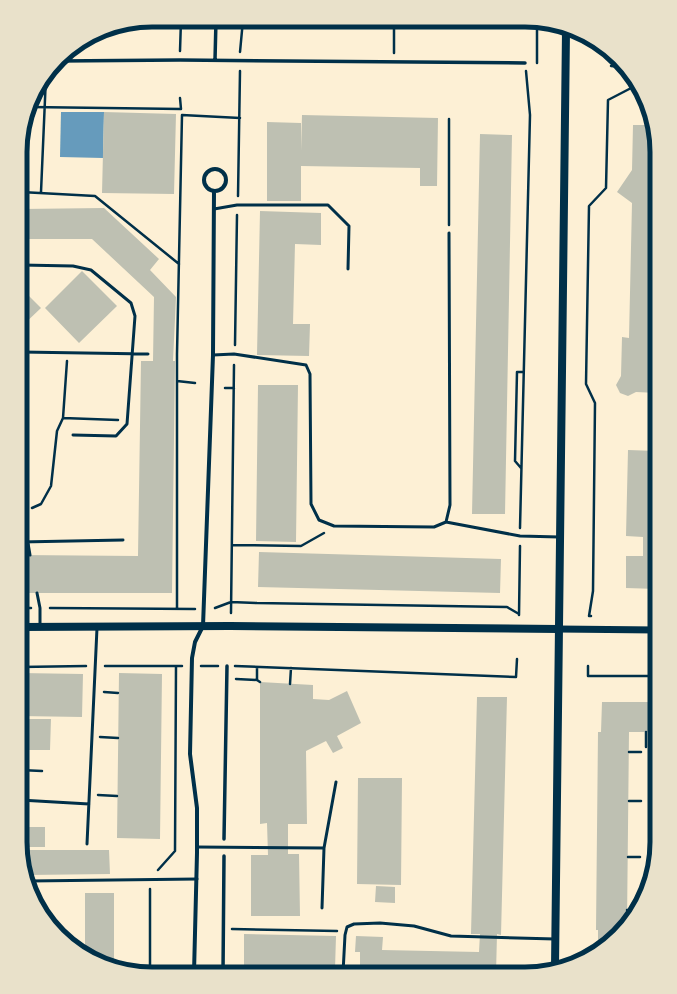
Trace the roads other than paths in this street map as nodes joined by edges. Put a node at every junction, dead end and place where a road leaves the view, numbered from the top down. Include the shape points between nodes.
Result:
1 (216, 27) edge
2 (566, 34) edge
3 (215, 60) junction
4 (65, 61) edge
5 (525, 63) road end
6 (214, 191) junction
7 (214, 209) junction
8 (449, 233) road end
9 (27, 265) edge
10 (348, 269) dead end
11 (27, 352) edge
12 (132, 354) junction
13 (148, 354) dead end
14 (213, 355) junction
15 (74, 435) dead end
16 (446, 522) junction
17 (27, 536) edge
18 (560, 537) junction
19 (123, 540) dead end
20 (28, 542) junction
21 (30, 555) dead end
22 (37, 593) dead end
23 (97, 626) junction
24 (203, 626) junction
25 (27, 627) edge
26 (40, 627) junction
27 (558, 629) junction
28 (650, 630) edge
29 (227, 666) road end
30 (336, 782) dead end
31 (27, 800) edge
32 (89, 804) junction
33 (224, 839) dead end
34 (87, 844) dead end
35 (197, 846) junction
36 (324, 848) junction
37 (224, 856) dead end
38 (197, 879) junction
39 (34, 881) edge
40 (322, 908) dead end
41 (555, 939) junction
42 (555, 964) edge
43 (194, 967) edge
44 (223, 967) edge
45 (343, 967) edge

1 - 3 street
2 - 18 main road
3 - 4 street
3 - 5 street
6 - 6 street via 221,189 226,180 221,170 214,168 207,172 204,178 205,185
6 - 7 street
7 - 10 lane via 237,205 328,205 349,226
7 - 14 street
8 - 16 lane via 450,505
9 - 12 lane via 73,266 91,270 130,303 135,316
11 - 12 lane
12 - 13 lane
12 - 15 lane via 127,424 116,436
14 - 16 lane via 234,354 306,365 310,374 311,504 319,520 334,526 434,527
14 - 24 street
16 - 18 lane via 520,536
17 - 20 lane
18 - 27 main road
19 - 20 lane
20 - 21 lane
22 - 26 lane
23 - 24 main road
23 - 26 main road
23 - 32 lane
24 - 27 main road
24 - 35 street via 194,642 192,658 190,754 197,808
25 - 26 main road
27 - 28 street
27 - 41 main road
29 - 33 street
30 - 36 lane
31 - 32 lane
32 - 34 lane
35 - 36 lane
35 - 38 street
36 - 40 lane
37 - 44 street
38 - 39 lane
38 - 43 street
41 - 42 main road
41 - 45 lane via 451,936 414,926 354,924 347,927 346,931

